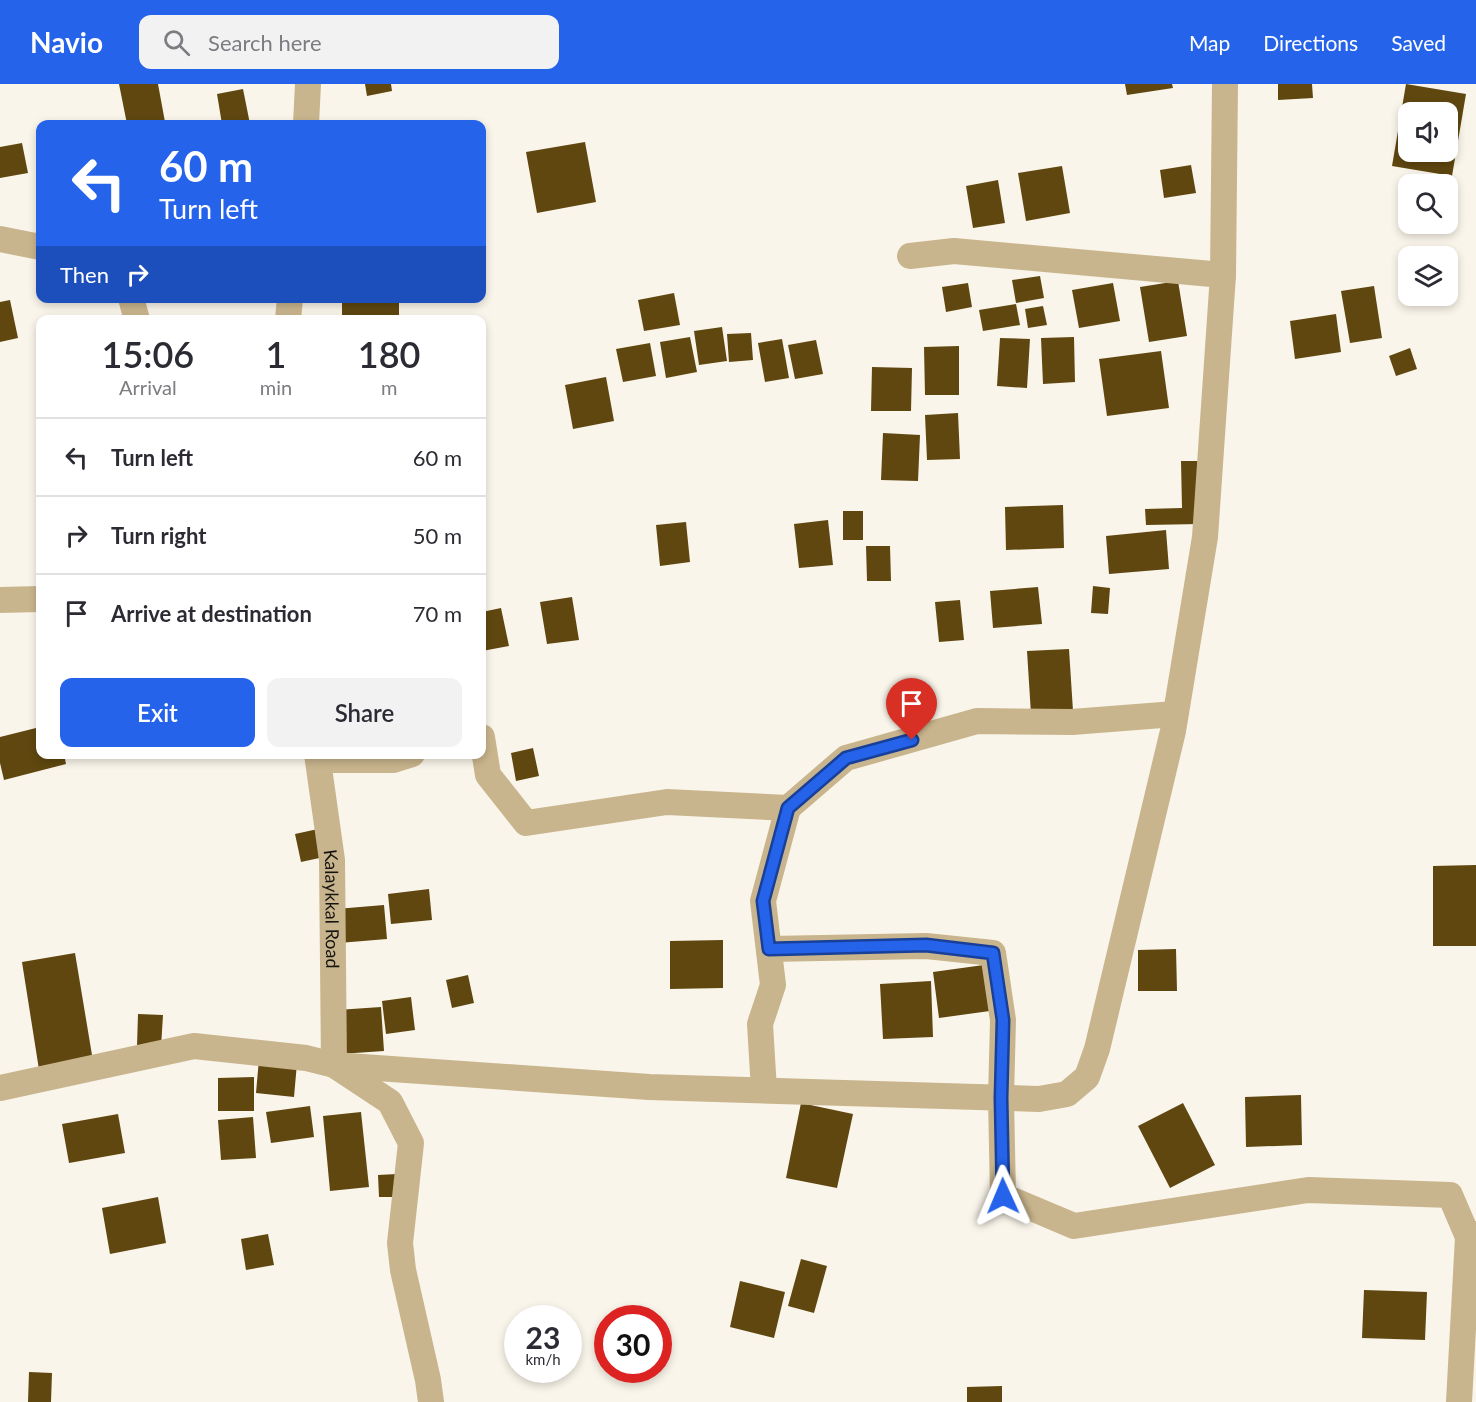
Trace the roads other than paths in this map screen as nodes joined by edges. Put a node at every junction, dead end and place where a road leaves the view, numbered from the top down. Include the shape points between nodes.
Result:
1 (308, 84) edge
2 (1225, 84) edge
3 (306, 120) edge
4 (0, 239) edge
5 (36, 246) edge
6 (910, 256) dead end
7 (1223, 275) junction
8 (36, 599) edge
9 (0, 600) edge
10 (1175, 714) junction
11 (317, 759) edge
12 (368, 759) edge
13 (396, 759) edge
14 (485, 759) edge
15 (788, 808) junction
16 (769, 949) junction
17 (334, 1065) junction
18 (0, 1088) edge
19 (764, 1090) junction
20 (1001, 1098) junction
21 (1472, 1236) edge
22 (431, 1402) edge
23 (1459, 1402) edge

1 - 3 street
2 - 7 street
4 - 5 street
6 - 7 street via 954,251
7 - 10 street via 1205,537
8 - 9 street
10 - 15 street via 1072,722 977,721 846,758
10 - 20 street via 1097,1049 1087,1077 1067,1094 1039,1099
11 - 17 street, Kalaykkal Road via 332,860
12 - 13 street
14 - 15 street via 488,775 526,823 667,802
15 - 16 street via 763,901
16 - 19 street via 773,985 760,1024
16 - 20 street via 926,945 993,953 1003,1020
17 - 18 street via 306,1058 194,1046
17 - 19 street via 649,1087
17 - 22 street via 390,1102 411,1143 400,1243
19 - 20 street
20 - 21 street via 1003,1196 1074,1226 1308,1190 1450,1195
21 - 23 street

